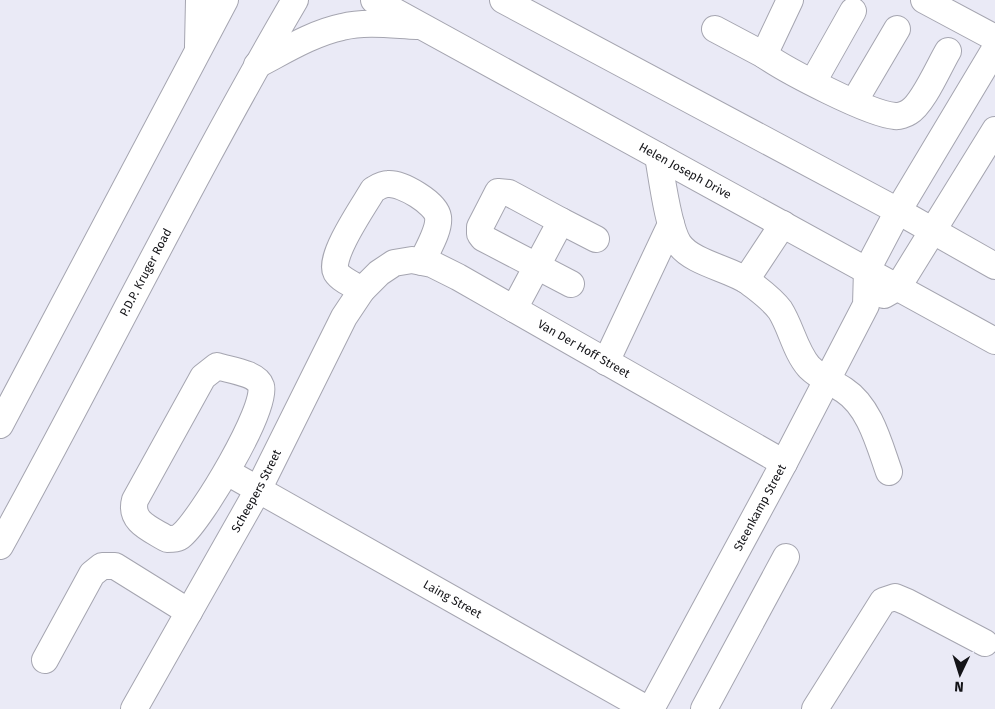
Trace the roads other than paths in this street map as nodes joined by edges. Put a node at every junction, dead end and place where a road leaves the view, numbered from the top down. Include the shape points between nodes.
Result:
1 (199, 0) edge
2 (225, 0) edge
3 (295, 0) edge
4 (374, 0) edge
5 (503, 0) edge
6 (790, 0) edge
7 (924, 0) edge
8 (853, 11) dead end
9 (422, 26) junction
10 (715, 29) dead end
11 (897, 29) dead end
12 (995, 38) edge
13 (995, 49) edge
14 (198, 50) junction
15 (948, 51) dead end
16 (764, 55) junction
17 (257, 66) junction
18 (813, 82) junction
19 (854, 102) junction
20 (995, 130) edge
21 (658, 156) junction
22 (898, 211) junction
23 (561, 221) junction
24 (671, 224) junction
25 (783, 224) junction
26 (934, 232) junction
27 (596, 240) dead end
28 (422, 262) junction
29 (995, 266) edge
30 (536, 267) junction
31 (867, 270) junction
32 (746, 280) junction
33 (370, 282) junction
34 (571, 284) dead end
35 (898, 287) junction
36 (866, 304) junction
37 (514, 309) junction
38 (995, 342) edge
39 (606, 362) junction
40 (826, 381) junction
41 (0, 425) edge
42 (784, 463) junction
43 (227, 472) junction
44 (889, 472) dead end
45 (258, 490) junction
46 (0, 546) edge
47 (786, 557) dead end
48 (188, 612) junction
49 (985, 643) dead end
50 (45, 660) dead end
51 (135, 709) edge
52 (649, 709) edge
53 (704, 709) edge
54 (815, 709) edge

1 - 14 street
2 - 14 street
3 - 17 street, P.D.P. Kruger Road
4 - 9 street, Helen Joseph Drive
5 - 22 street
6 - 16 street
7 - 12 street
8 - 18 street
9 - 17 street via 368,24 342,27 294,46
9 - 21 street, Helen Joseph Drive
10 - 16 street
11 - 19 street
13 - 22 street
14 - 41 street
15 - 19 street via 910,112 896,117
16 - 18 street
17 - 46 street, P.D.P. Kruger Road
18 - 19 street
20 - 26 street
21 - 24 street
21 - 25 street, Helen Joseph Drive
22 - 26 street
22 - 31 street
23 - 27 street
23 - 30 street
23 - 30 street via 509,193 498,192 494,198 482,221 480,234
24 - 32 street via 679,245 687,251
24 - 39 street
25 - 31 street, Helen Joseph Drive
25 - 32 street
26 - 29 street
26 - 35 street
28 - 33 street, Van Der Hoff Street via 394,263
28 - 33 street via 438,224 436,211 430,203 397,185 380,186 373,190 342,244 335,266 340,276
28 - 37 street, Van Der Hoff Street via 458,277
30 - 34 street
30 - 37 street
31 - 35 street, Helen Joseph Drive
31 - 36 street, Steenkamp Street
32 - 40 street via 780,310 809,366
33 - 45 street, Scheepers Street via 344,317
35 - 36 street
35 - 38 street, Helen Joseph Drive
36 - 40 street, Steenkamp Street
37 - 39 street, Van Der Hoff Street
39 - 42 street, Van Der Hoff Street
40 - 42 street, Steenkamp Street
40 - 44 street via 844,389 856,400 866,415
42 - 52 street, Steenkamp Street
43 - 43 street via 181,536 167,539 136,520 133,512 135,500 203,377 217,366 255,378 262,386 262,400
43 - 45 street, Laing Street
45 - 48 street, Scheepers Street
45 - 52 street, Laing Street
47 - 53 street
48 - 50 street via 115,566 102,566 92,574
48 - 51 street, Scheepers Street
49 - 54 street via 895,597 883,601

